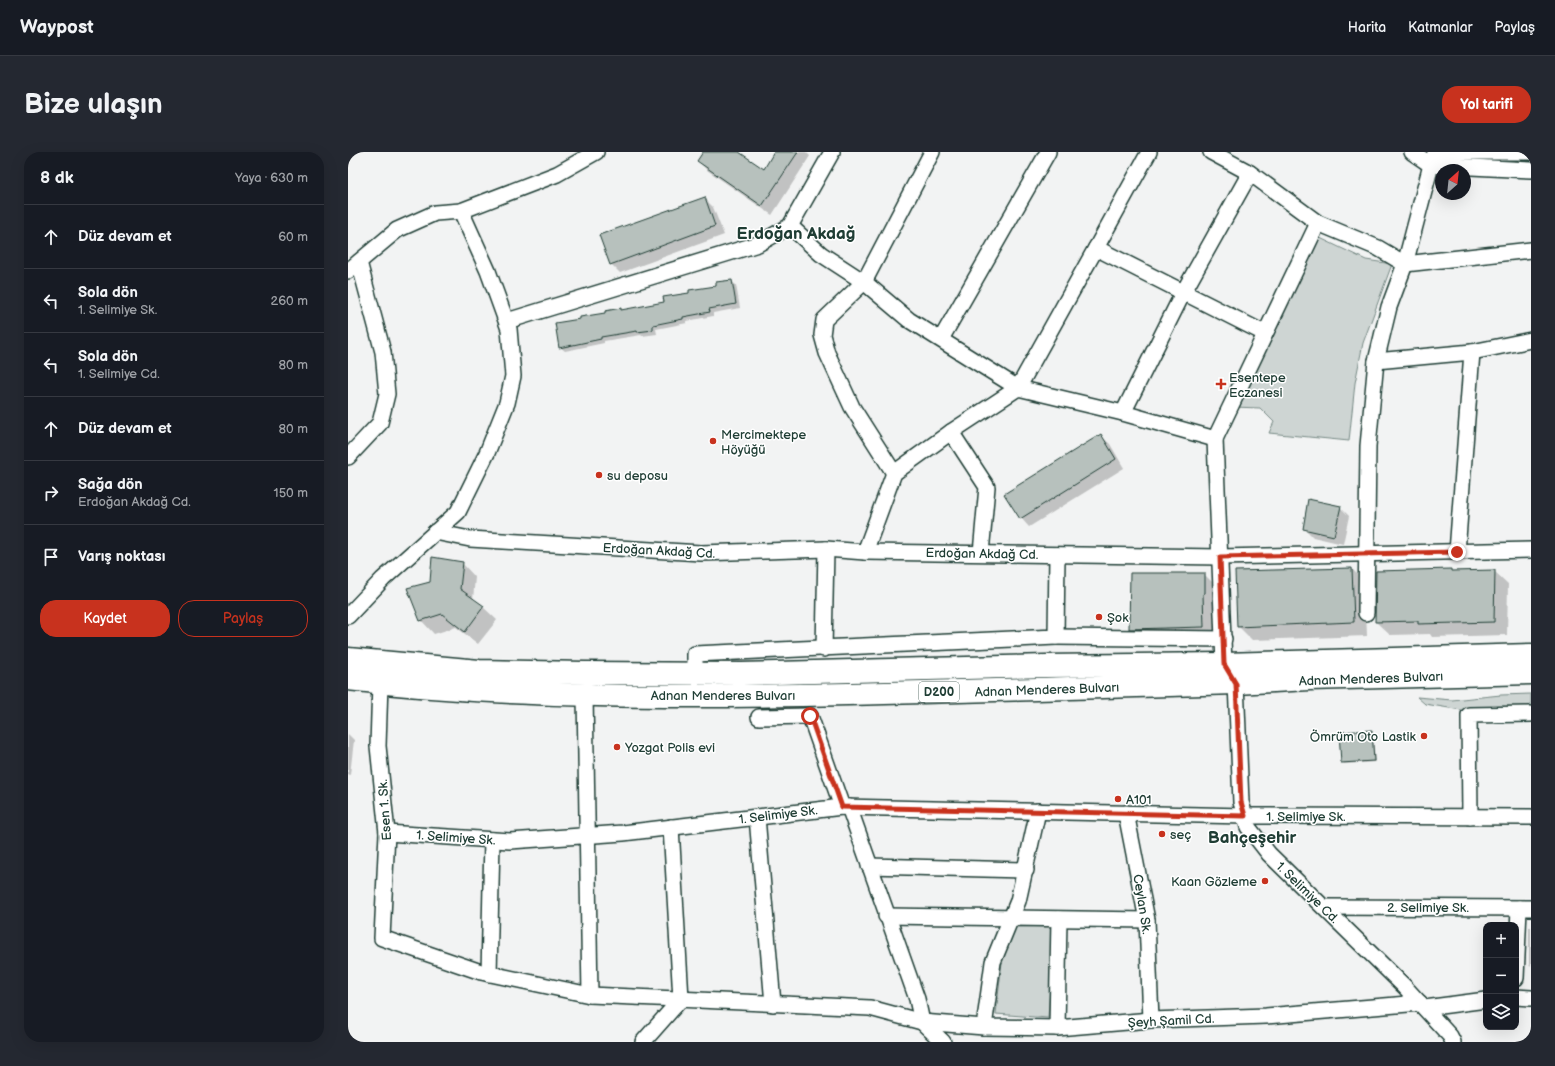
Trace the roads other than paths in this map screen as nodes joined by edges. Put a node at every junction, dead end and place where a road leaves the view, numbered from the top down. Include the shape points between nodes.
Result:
1 (596, 152) edge
2 (832, 152) edge
3 (932, 152) edge
4 (1048, 152) edge
5 (1149, 152) edge
6 (1210, 152) edge
7 (1412, 152) edge
8 (1531, 152) edge
9 (1433, 156) edge
10 (1531, 170) edge
11 (1250, 172) junction
12 (461, 212) junction
13 (1318, 223) junction
14 (790, 226) junction
15 (1096, 248) junction
16 (1531, 250) edge
17 (1405, 264) junction
18 (353, 266) edge
19 (864, 282) junction
20 (1183, 292) junction
21 (507, 321) junction
22 (1264, 333) junction
23 (941, 339) junction
24 (1531, 340) edge
25 (1472, 352) junction
26 (1376, 361) junction
27 (1018, 388) junction
28 (1123, 413) junction
29 (952, 432) junction
30 (1215, 439) junction
31 (348, 457) edge
32 (894, 474) junction
33 (435, 532) junction
34 (826, 549) junction
35 (1531, 550) edge
36 (865, 552) junction
37 (1457, 552) junction
38 (981, 553) junction
39 (1057, 554) junction
40 (1368, 554) junction
41 (1220, 557) junction
42 (1366, 614) dead end
43 (348, 616) edge
44 (1056, 637) junction
45 (1224, 639) junction
46 (824, 649) junction
47 (1531, 655) edge
48 (348, 659) edge
49 (1224, 664) junction
50 (1531, 673) edge
51 (695, 674) junction
52 (348, 679) edge
53 (380, 683) junction
54 (1236, 684) junction
55 (585, 696) junction
56 (1531, 714) edge
57 (759, 717) dead end
58 (845, 807) junction
59 (1038, 811) junction
60 (1126, 813) junction
61 (1245, 816) junction
62 (757, 817) junction
63 (1470, 817) junction
64 (1531, 817) edge
65 (671, 828) junction
66 (387, 833) junction
67 (586, 836) junction
68 (492, 840) junction
69 (869, 866) junction
70 (1026, 870) junction
71 (1324, 907) junction
72 (1525, 908) edge
73 (886, 916) junction
74 (1011, 918) junction
75 (1058, 919) junction
76 (1148, 920) junction
77 (382, 938) joint
78 (1519, 958) edge
79 (489, 974) junction
80 (590, 995) junction
81 (1519, 997) edge
82 (1531, 998) edge
83 (681, 999) junction
84 (1483, 1000) edge
85 (774, 1004) junction
86 (1423, 1005) junction
87 (1151, 1020) junction
88 (922, 1022) junction
89 (984, 1027) junction
90 (1057, 1028) junction
91 (644, 1042) edge
92 (943, 1042) edge
93 (1453, 1042) edge

1 - 12 street via 557,174
2 - 14 street
3 - 19 street
4 - 23 street
5 - 15 street
6 - 11 street
7 - 9 street
8 - 9 street
9 - 10 street
9 - 17 street
11 - 13 street
11 - 20 street
12 - 18 street via 435,214 397,230
12 - 21 street
13 - 17 street via 1378,248
13 - 22 street
14 - 19 street via 820,254
14 - 21 street via 758,244
15 - 20 street
15 - 27 street
16 - 17 street
17 - 26 street via 1389,307
18 - 31 street via 383,352 387,394 380,423
19 - 23 street via 909,320
19 - 32 street via 824,320 822,335 827,353 852,407
20 - 22 street
20 - 28 street
21 - 33 street via 513,376 507,403 487,453 458,512
22 - 30 street
23 - 27 street
24 - 25 street
25 - 26 street
25 - 37 street
26 - 40 street via 1368,446
27 - 28 street
27 - 29 street
28 - 30 street
29 - 32 street
29 - 38 street via 987,487
30 - 41 street
32 - 36 street
33 - 34 street, Erdoğan Akdağ Cd. via 470,539 702,553
33 - 43 street via 383,579
34 - 36 street, Erdoğan Akdağ Cd.
34 - 46 street
35 - 37 street, Erdoğan Akdağ Cd.
36 - 38 street, Erdoğan Akdağ Cd.
37 - 40 street, Erdoğan Akdağ Cd.
38 - 39 street, Erdoğan Akdağ Cd.
39 - 41 street, Erdoğan Akdağ Cd.
39 - 44 street
40 - 41 street, Erdoğan Akdağ Cd.
40 - 42 street
41 - 45 street
44 - 45 street
44 - 46 street
45 - 49 street
46 - 51 street via 695,654
47 - 49 highway, Adnan Menderes Bulvarı / D200
48 - 51 highway, Adnan Menderes Bulvarı / D200 via 479,671
49 - 51 highway, Adnan Menderes Bulvarı / D200
49 - 54 street
50 - 54 highway, Adnan Menderes Bulvarı / D200 via 1309,679
52 - 53 highway, Adnan Menderes Bulvarı / D200
53 - 55 highway, Adnan Menderes Bulvarı / D200
53 - 66 street, Esen 1. Sk. via 378,746
54 - 55 highway, Adnan Menderes Bulvarı / D200 via 765,696
54 - 61 street, 1. Selimiye Cd. via 1241,802
55 - 67 street
56 - 63 street via 1469,715
57 - 58 street via 810,716
58 - 59 street, 1. Selimiye Sk.
58 - 62 street, 1. Selimiye Sk.
58 - 69 street
59 - 60 street, 1. Selimiye Sk.
59 - 70 street
60 - 61 street, 1. Selimiye Sk.
60 - 76 street, Ceylan Sk.
61 - 63 street, 1. Selimiye Sk.
61 - 71 street, 1. Selimiye Cd. via 1248,826 1269,854
62 - 65 street, 1. Selimiye Sk.
62 - 85 street
63 - 64 street, 1. Selimiye Sk.
65 - 67 street, 1. Selimiye Sk.
65 - 83 street
66 - 68 street, 1. Selimiye Sk.
66 - 77 street, Esen 1. Sk.
67 - 68 street, 1. Selimiye Sk.
67 - 80 street
68 - 79 street
69 - 70 street
69 - 73 street
70 - 74 street
71 - 72 street, 2. Selimiye Sk.
71 - 86 street, 1. Selimiye Cd.
72 - 78 street
73 - 74 street
73 - 88 street
74 - 75 street
74 - 89 street via 993,962
75 - 76 street
75 - 90 street
76 - 87 street, Ceylan Sk.
77 - 79 street, Şeyh Şamil Cd.
79 - 80 street, Şeyh Şamil Cd.
80 - 83 street, Şeyh Şamil Cd.
81 - 82 street
83 - 85 street, Şeyh Şamil Cd.
83 - 91 street
84 - 86 street, Şeyh Şamil Cd.
85 - 88 street, Şeyh Şamil Cd. via 870,1008
86 - 87 street, Şeyh Şamil Cd. via 1266,1016
86 - 93 street, 1. Selimiye Cd.
87 - 90 street, Şeyh Şamil Cd.
88 - 89 street, Şeyh Şamil Cd.
88 - 92 street
89 - 90 street, Şeyh Şamil Cd.

